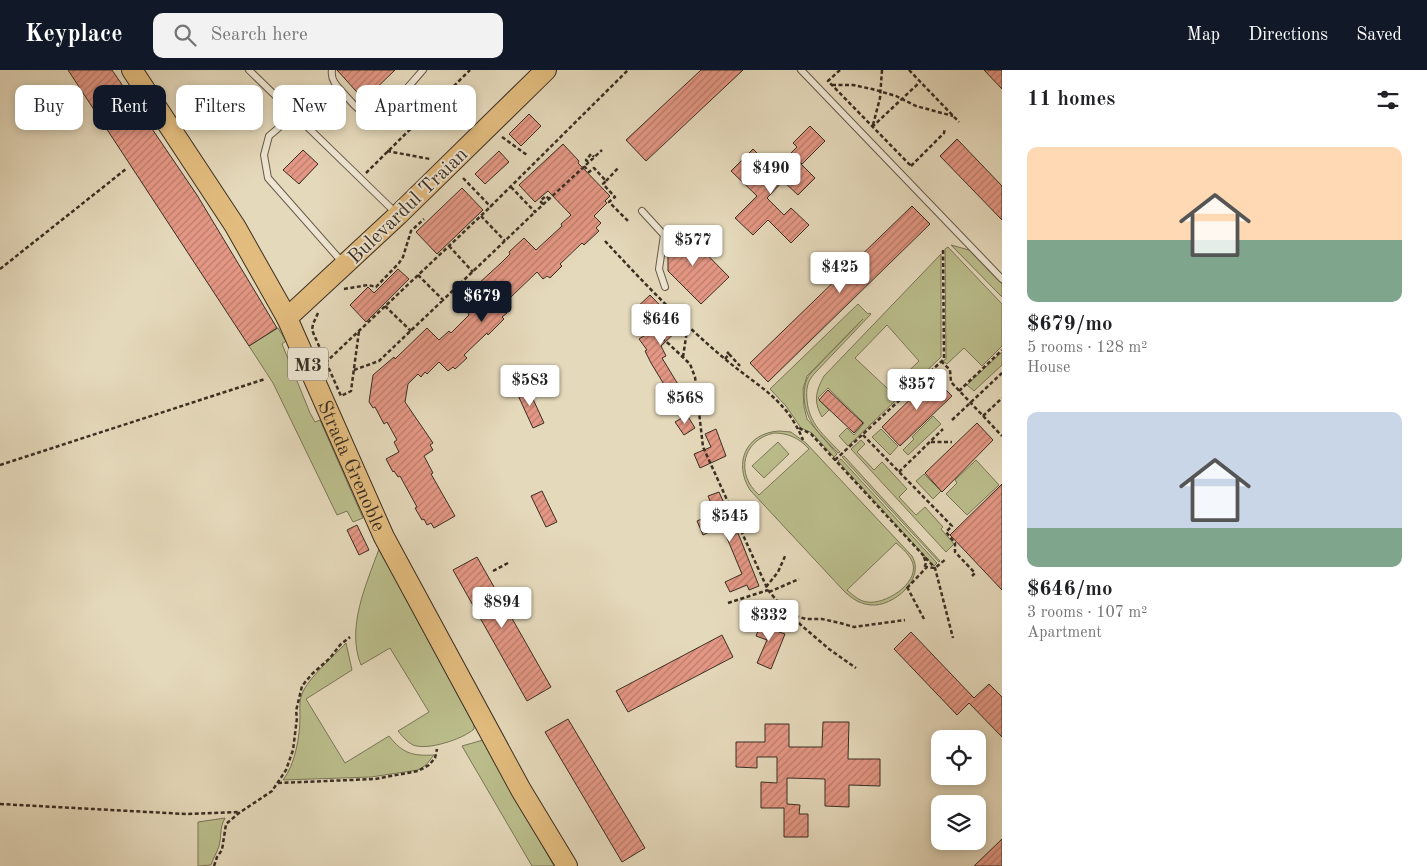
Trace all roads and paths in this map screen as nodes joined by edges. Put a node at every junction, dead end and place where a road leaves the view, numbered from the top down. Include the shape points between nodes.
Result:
1 (132, 70) edge
2 (249, 70) edge
3 (332, 70) edge
4 (423, 70) edge
5 (470, 70) edge
6 (628, 70) edge
7 (801, 70) edge
8 (840, 70) edge
9 (882, 70) edge
10 (909, 70) edge
11 (539, 74) edge
12 (920, 82) junction
13 (832, 85) junction
14 (881, 91) junction
15 (273, 94) edge
16 (902, 99) junction
17 (953, 116) junction
18 (959, 122) dead end
19 (872, 127) junction
20 (945, 128) dead end
21 (277, 130) edge
22 (309, 130) edge
23 (502, 137) dead end
24 (602, 150) dead end
25 (387, 151) junction
26 (527, 155) dead end
27 (430, 159) dead end
28 (584, 166) junction
29 (911, 166) junction
30 (619, 167) dead end
31 (126, 169) dead end
32 (902, 176) junction
33 (463, 178) dead end
34 (361, 179) junction
35 (606, 181) junction
36 (511, 187) junction
37 (491, 207) junction
38 (642, 211) dead end
39 (535, 212) junction
40 (398, 215) junction
41 (481, 216) junction
42 (424, 219) dead end
43 (629, 222) dead end
44 (505, 241) junction
45 (605, 241) dead end
46 (449, 246) junction
47 (943, 249) dead end
48 (345, 265) junction
49 (0, 268) edge
50 (474, 272) junction
51 (418, 275) junction
52 (1002, 279) edge
53 (665, 286) dead end
54 (339, 293) dead end
55 (443, 300) junction
56 (385, 306) junction
57 (320, 310) dead end
58 (288, 318) junction
59 (688, 324) junction
60 (639, 326) dead end
61 (360, 330) junction
62 (411, 331) junction
63 (1002, 350) edge
64 (683, 357) junction
65 (725, 359) junction
66 (941, 361) junction
67 (326, 362) junction
68 (740, 366) dead end
69 (354, 370) junction
70 (1002, 373) edge
71 (265, 379) dead end
72 (959, 391) junction
73 (1002, 398) edge
74 (970, 403) junction
75 (983, 416) junction
76 (952, 420) dead end
77 (798, 427) junction
78 (943, 429) dead end
79 (863, 435) junction
80 (1002, 435) edge
81 (803, 440) dead end
82 (930, 442) junction
83 (952, 442) dead end
84 (835, 460) junction
85 (0, 465) edge
86 (899, 472) junction
87 (786, 554) dead end
88 (922, 554) junction
89 (946, 559) dead end
90 (508, 563) dead end
91 (935, 568) junction
92 (493, 571) dead end
93 (922, 572) junction
94 (972, 576) dead end
95 (799, 579) dead end
96 (768, 590) junction
97 (728, 603) dead end
98 (787, 613) junction
99 (924, 619) dead end
100 (905, 620) dead end
101 (350, 637) dead end
102 (953, 638) dead end
103 (856, 668) dead end
104 (438, 749) dead end
105 (278, 783) junction
106 (0, 804) edge
107 (241, 812) junction
108 (214, 866) edge
109 (567, 866) edge

1 - 58 main road, Strada Grenoble via 235,226
2 - 15 lane
3 - 4 lane via 334,82 358,108 364,113 374,114 391,104
5 - 25 path
6 - 36 path
7 - 32 lane
8 - 13 path via 828,81
9 - 14 path
10 - 12 path
11 - 40 main road, Bulevardul Traian / M3
12 - 16 path
12 - 17 path
13 - 14 path via 853,85
13 - 19 path
14 - 16 path
14 - 19 path
16 - 17 path
16 - 19 path
17 - 18 path
19 - 29 path
20 - 29 path via 944,133
21 - 48 lane via 269,136 264,155 268,178
22 - 34 lane
23 - 26 path
24 - 28 path
25 - 27 path
25 - 34 path
28 - 35 path via 589,172 594,168
28 - 39 path
29 - 32 path
30 - 35 path
31 - 49 path
32 - 52 lane
33 - 37 path
34 - 40 lane
35 - 43 path via 603,184 615,197 609,202
36 - 37 path
36 - 39 path
37 - 41 path
38 - 53 lane via 664,235 659,269
39 - 44 path
40 - 48 main road, Bulevardul Traian / M3
41 - 44 path
41 - 46 path
42 - 54 path via 411,231 399,263 376,286 344,289
44 - 50 path
45 - 59 path via 645,285
46 - 50 path
46 - 51 path
47 - 66 path via 944,359
48 - 58 main road, Bulevardul Traian / M3
50 - 55 path
51 - 55 path
51 - 56 path
55 - 62 path
56 - 61 path
56 - 62 path
57 - 67 path via 312,330
58 - 109 main road, Strada Grenoble / M3 via 384,537 521,790
59 - 64 path
59 - 65 path
60 - 64 path via 652,331
61 - 67 path
61 - 69 path
62 - 69 path via 379,361
63 - 72 path
64 - 96 path via 695,377 703,446
65 - 68 path via 728,353
65 - 77 path via 776,398
66 - 72 path via 950,370 951,382
66 - 79 path
67 - 69 path via 341,396 351,391
70 - 74 path
71 - 85 path
72 - 74 path
73 - 75 path
74 - 75 path
74 - 76 path
75 - 80 path
77 - 81 path
77 - 84 path via 811,434
78 - 82 path
79 - 84 path
79 - 86 path
82 - 83 path
82 - 86 path
84 - 88 path
86 - 94 path via 952,526 946,532 956,543 955,552 975,573
87 - 96 path
88 - 91 path
88 - 93 path via 926,563
89 - 91 path
90 - 92 path
91 - 93 path via 928,567
91 - 102 path
93 - 99 path via 907,587
95 - 96 path
96 - 97 path
96 - 98 path
98 - 100 path via 854,627
98 - 103 path
101 - 105 path via 302,686 290,761
104 - 105 path via 429,765 418,772 375,779
105 - 107 path via 272,791
106 - 107 path via 186,814
107 - 108 path via 226,824 222,850

